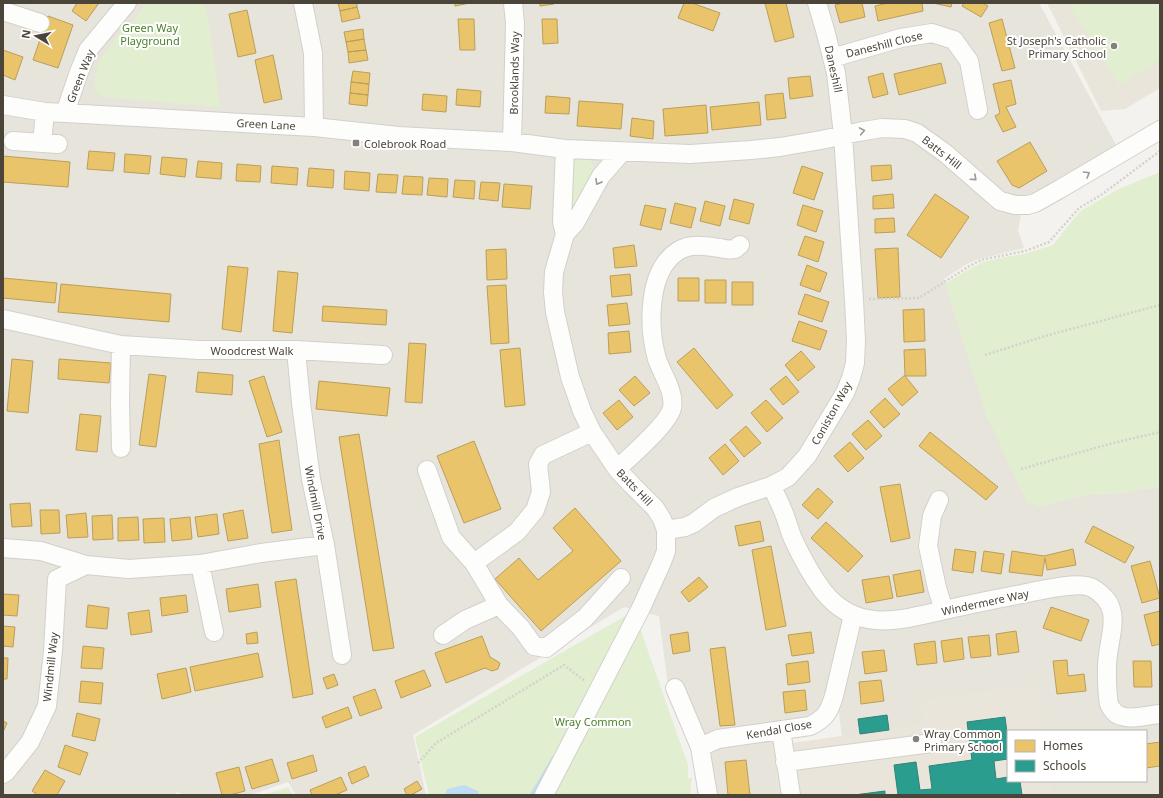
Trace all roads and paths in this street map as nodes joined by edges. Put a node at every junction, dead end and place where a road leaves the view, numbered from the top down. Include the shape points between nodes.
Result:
1 (127, 3) edge
2 (302, 3) edge
3 (513, 3) edge
4 (817, 3) edge
5 (3, 11) edge
6 (40, 22) dead end
7 (832, 58) junction
8 (3, 104) edge
9 (978, 110) dead end
10 (45, 112) junction
11 (66, 113) junction
12 (314, 127) junction
13 (1160, 130) edge
14 (843, 136) junction
15 (13, 141) dead end
16 (521, 143) junction
17 (565, 149) junction
18 (1160, 151) edge
19 (622, 152) junction
20 (565, 234) junction
21 (740, 245) dead end
22 (854, 300) junction
23 (1160, 305) edge
24 (3, 319) edge
25 (121, 345) junction
26 (296, 350) junction
27 (383, 354) dead end
28 (985, 355) dead end
29 (592, 432) junction
30 (1160, 432) edge
31 (121, 448) dead end
32 (617, 469) junction
33 (1022, 469) dead end
34 (427, 470) dead end
35 (771, 486) junction
36 (939, 500) dead end
37 (666, 530) junction
38 (325, 545) junction
39 (3, 548) edge
40 (41, 551) junction
41 (200, 564) junction
42 (474, 564) junction
43 (86, 565) junction
44 (621, 578) dead end
45 (57, 579) junction
46 (498, 605) junction
47 (944, 610) junction
48 (852, 615) junction
49 (214, 632) dead end
50 (443, 635) dead end
51 (342, 655) dead end
52 (675, 688) dead end
53 (597, 691) junction
54 (1160, 714) edge
55 (781, 730) junction
56 (932, 743) dead end
57 (700, 746) junction
58 (785, 762) junction
59 (418, 763) dead end
60 (3, 774) edge
61 (544, 795) edge
62 (708, 795) edge
63 (790, 795) edge

1 - 11 street, Green Way via 88,50
2 - 12 street via 313,53
3 - 16 street, Brooklands Way
4 - 7 street, Daneshill
5 - 6 street
7 - 9 street, Daneshill Close via 901,38 932,33 954,40 969,61
7 - 14 street, Daneshill via 839,93
8 - 10 street, Green Lane
10 - 11 street, Green Lane
10 - 15 street via 50,144
11 - 12 street, Green Lane
12 - 16 street, Green Lane via 398,136
14 -> 13 street, Batts Hill via 882,128 905,129 917,133 945,153 1000,201 1028,205
14 - 19 street, Batts Hill via 751,150 690,154
14 - 22 street, Coniston Way
16 - 17 street, Batts Hill
17 - 19 street, Batts Hill
17 - 20 street, Batts Hill via 562,222
18 - 22 path via 1101,195 1079,208 1049,242 1025,251 981,260 919,298
19 -> 20 street, Batts Hill via 601,176 575,223
20 - 29 street, Batts Hill via 554,272 555,312 570,377
21 - 32 street via 728,250 691,246 679,251 662,268 653,300 651,319 653,340 672,396 672,408 668,418
22 - 35 street, Coniston Way via 855,363 845,393 807,456 788,477
23 - 28 path
24 - 25 street, Woodcrest Walk
25 - 26 street, Woodcrest Walk via 199,350
25 - 31 street
26 - 27 street, Woodcrest Walk
26 - 38 street, Windmill Drive via 311,479
29 - 32 street, Batts Hill
29 - 42 street via 543,455 538,464 541,492 535,510 517,532
30 - 33 path
32 - 37 street, Batts Hill via 655,508
34 - 42 street via 451,537
35 - 37 street, Coniston Way via 714,508 685,527
35 - 48 street, Windermere Way via 807,565 834,603
36 - 47 street via 932,516 928,546
37 - 53 street, Batts Hill via 666,551 662,562
38 - 41 street
38 - 51 street, Windmill Drive
39 - 40 street
40 - 43 street
40 - 45 street
41 - 43 street via 129,569
41 - 49 street
42 - 46 street
43 - 45 street
44 - 46 street via 585,618 546,648 534,646 521,628
45 - 60 street, Windmill Way via 47,706 30,742
46 - 50 street via 465,620
47 - 48 street, Windermere Way via 901,620 876,620
47 - 54 street, Windermere Way via 1077,584 1090,587 1108,602 1113,614 1107,658 1110,705 1115,714 1128,718
48 - 55 street, Kendal Close via 830,709 824,717 810,726
52 - 57 street
53 - 59 path via 564,665 436,743
53 - 61 street, Batts Hill
55 - 57 street, Kendal Close via 718,739
55 - 58 street
56 - 58 street
57 - 62 street
58 - 63 street

